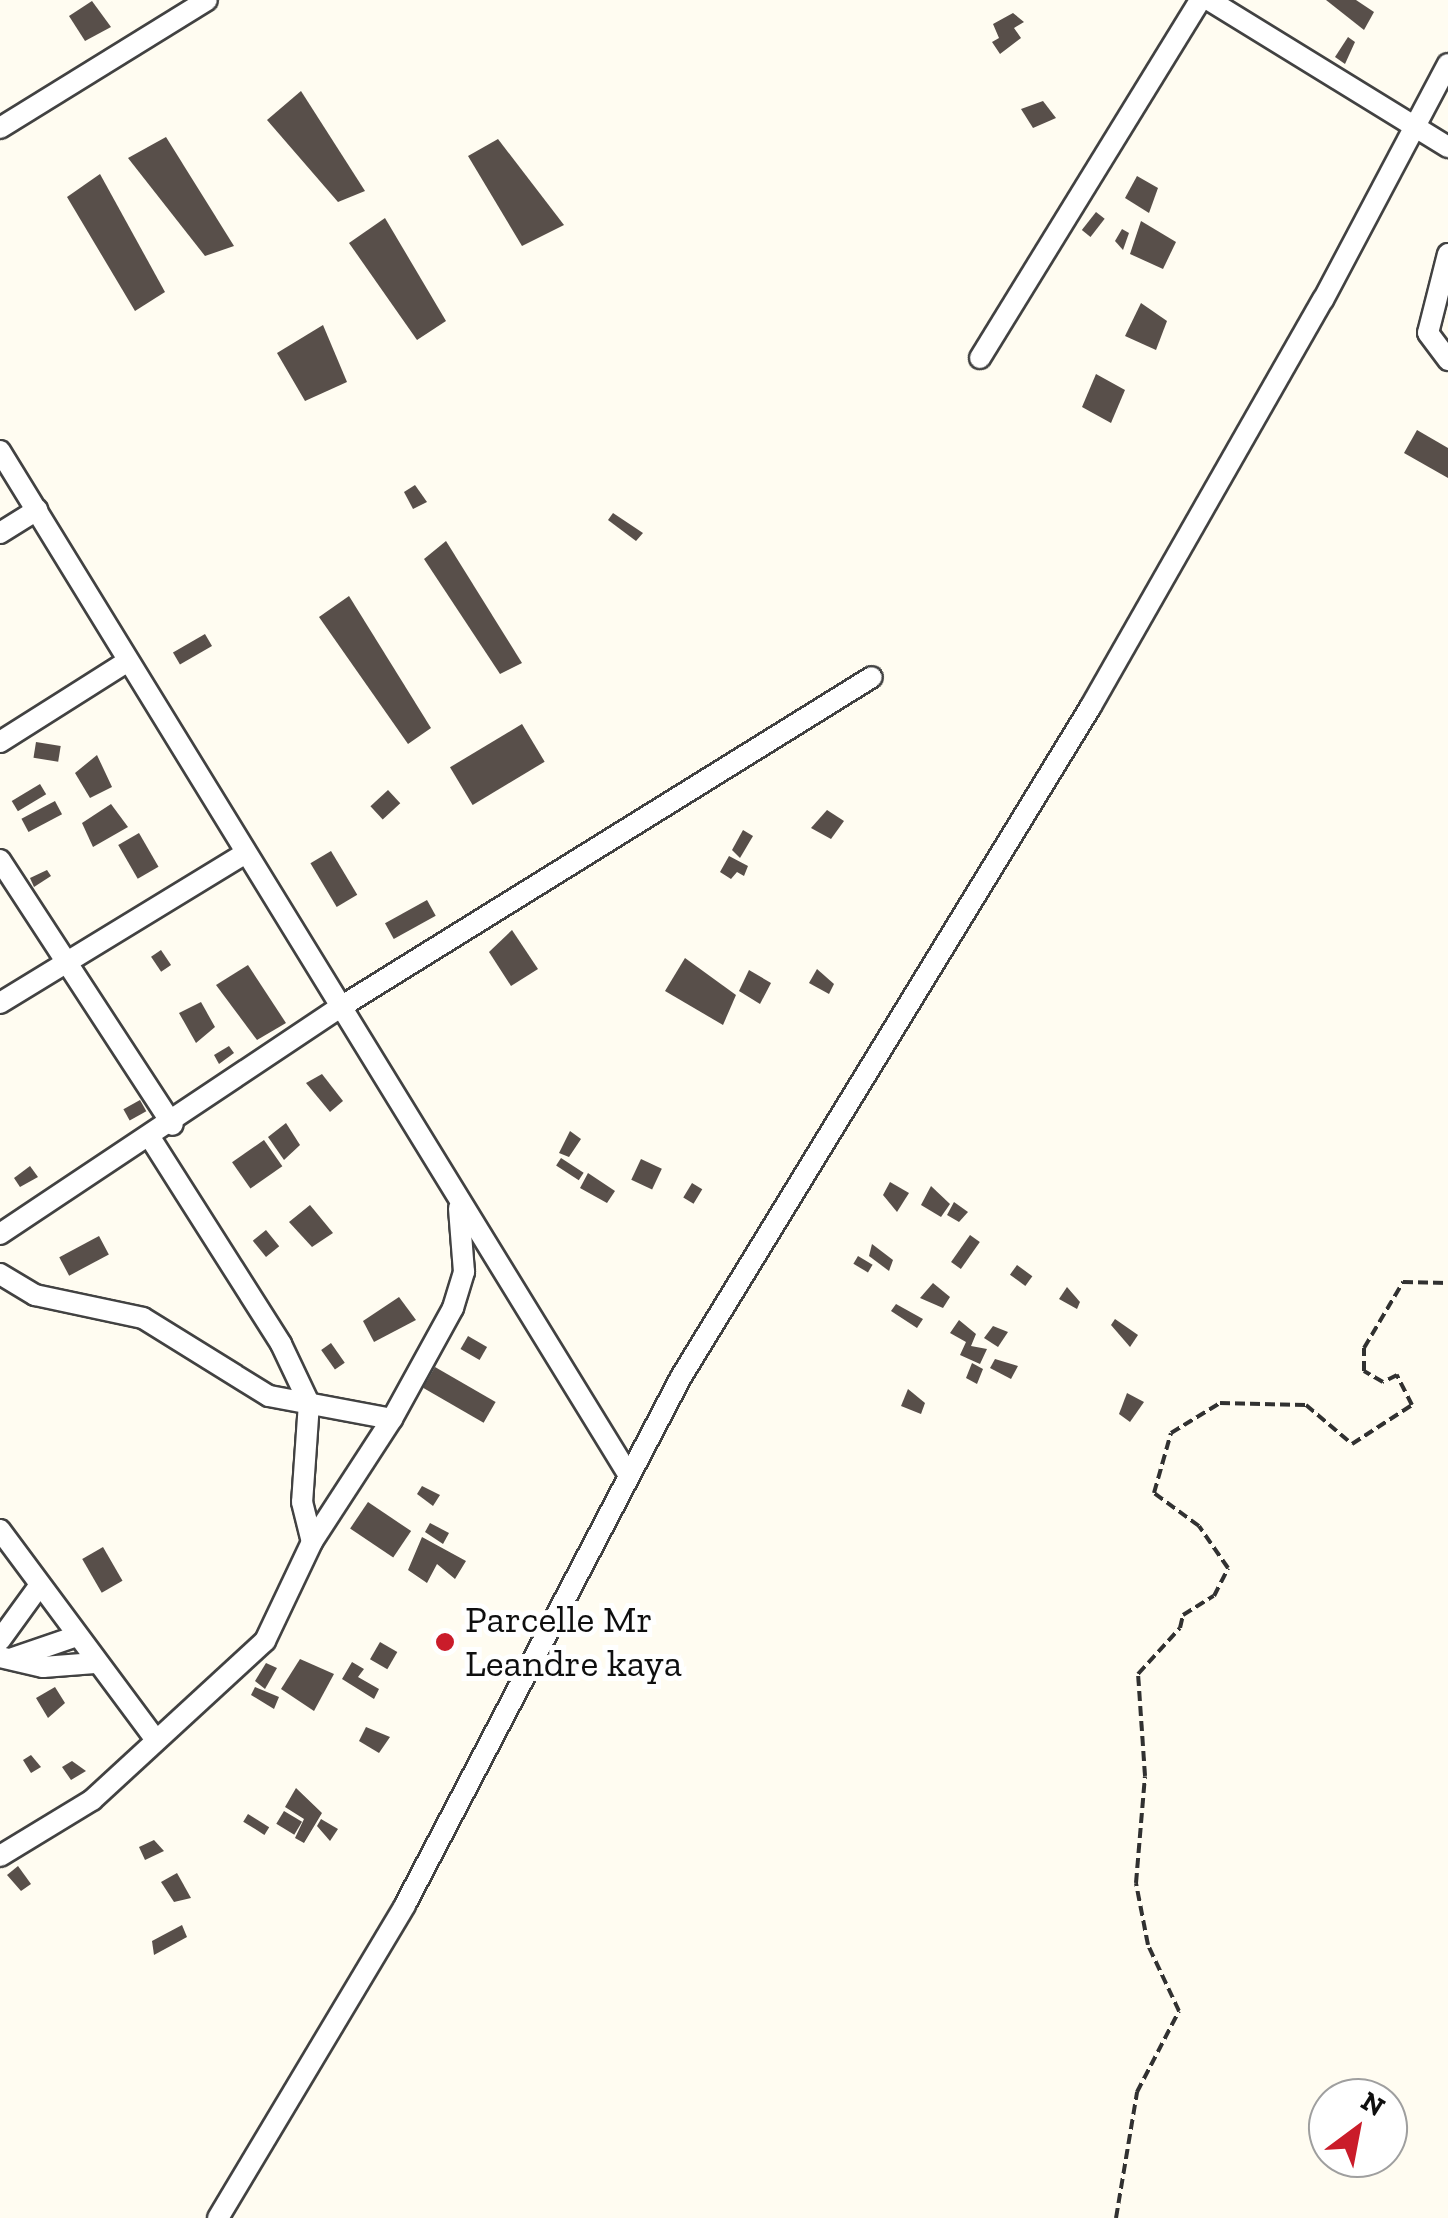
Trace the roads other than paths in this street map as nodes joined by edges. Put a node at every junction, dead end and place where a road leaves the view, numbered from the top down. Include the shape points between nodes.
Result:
1 (206, 0) edge
2 (1200, 0) edge
3 (1209, 0) edge
4 (1448, 64) edge
5 (1414, 126) junction
6 (0, 128) edge
7 (1448, 131) edge
8 (1448, 148) edge
9 (1448, 254) edge
10 (980, 358) dead end
11 (1448, 360) edge
12 (0, 451) edge
13 (37, 510) junction
14 (0, 533) edge
15 (128, 660) junction
16 (872, 677) dead end
17 (0, 742) edge
18 (244, 854) junction
19 (0, 860) edge
20 (64, 964) junction
21 (0, 1003) edge
22 (339, 1008) junction
23 (173, 1125) junction
24 (151, 1139) junction
25 (458, 1201) junction
26 (0, 1234) edge
27 (0, 1274) edge
28 (308, 1403) junction
29 (392, 1419) junction
30 (627, 1472) junction
31 (0, 1530) edge
32 (312, 1542) junction
33 (40, 1585) junction
34 (76, 1636) junction
35 (4, 1652) edge
36 (95, 1663) junction
37 (154, 1737) junction
38 (0, 1856) edge
39 (218, 2218) edge

1 - 6 street
2 - 10 street
3 - 5 street
4 - 5 street
5 - 7 street
5 - 8 street
5 - 30 street via 1091,706
9 - 11 street via 1428,333
12 - 13 street
13 - 14 street
13 - 15 street
15 - 17 street
15 - 18 street
16 - 22 street
18 - 20 street
18 - 22 street
19 - 20 street
20 - 21 street
20 - 23 street
22 - 23 street
22 - 25 street
23 - 24 street
24 - 26 street
24 - 28 street via 281,1344
25 - 29 street via 464,1272 452,1308
25 - 30 street
27 - 28 street via 34,1295 143,1318 246,1385
28 - 29 street
28 - 32 street via 302,1502
29 - 32 street
30 - 39 street via 406,1905
31 - 33 street
32 - 37 street via 265,1642
33 - 34 street
33 - 35 street
34 - 35 street
34 - 36 street
35 - 36 street via 43,1667
36 - 37 street
37 - 38 street via 92,1800

